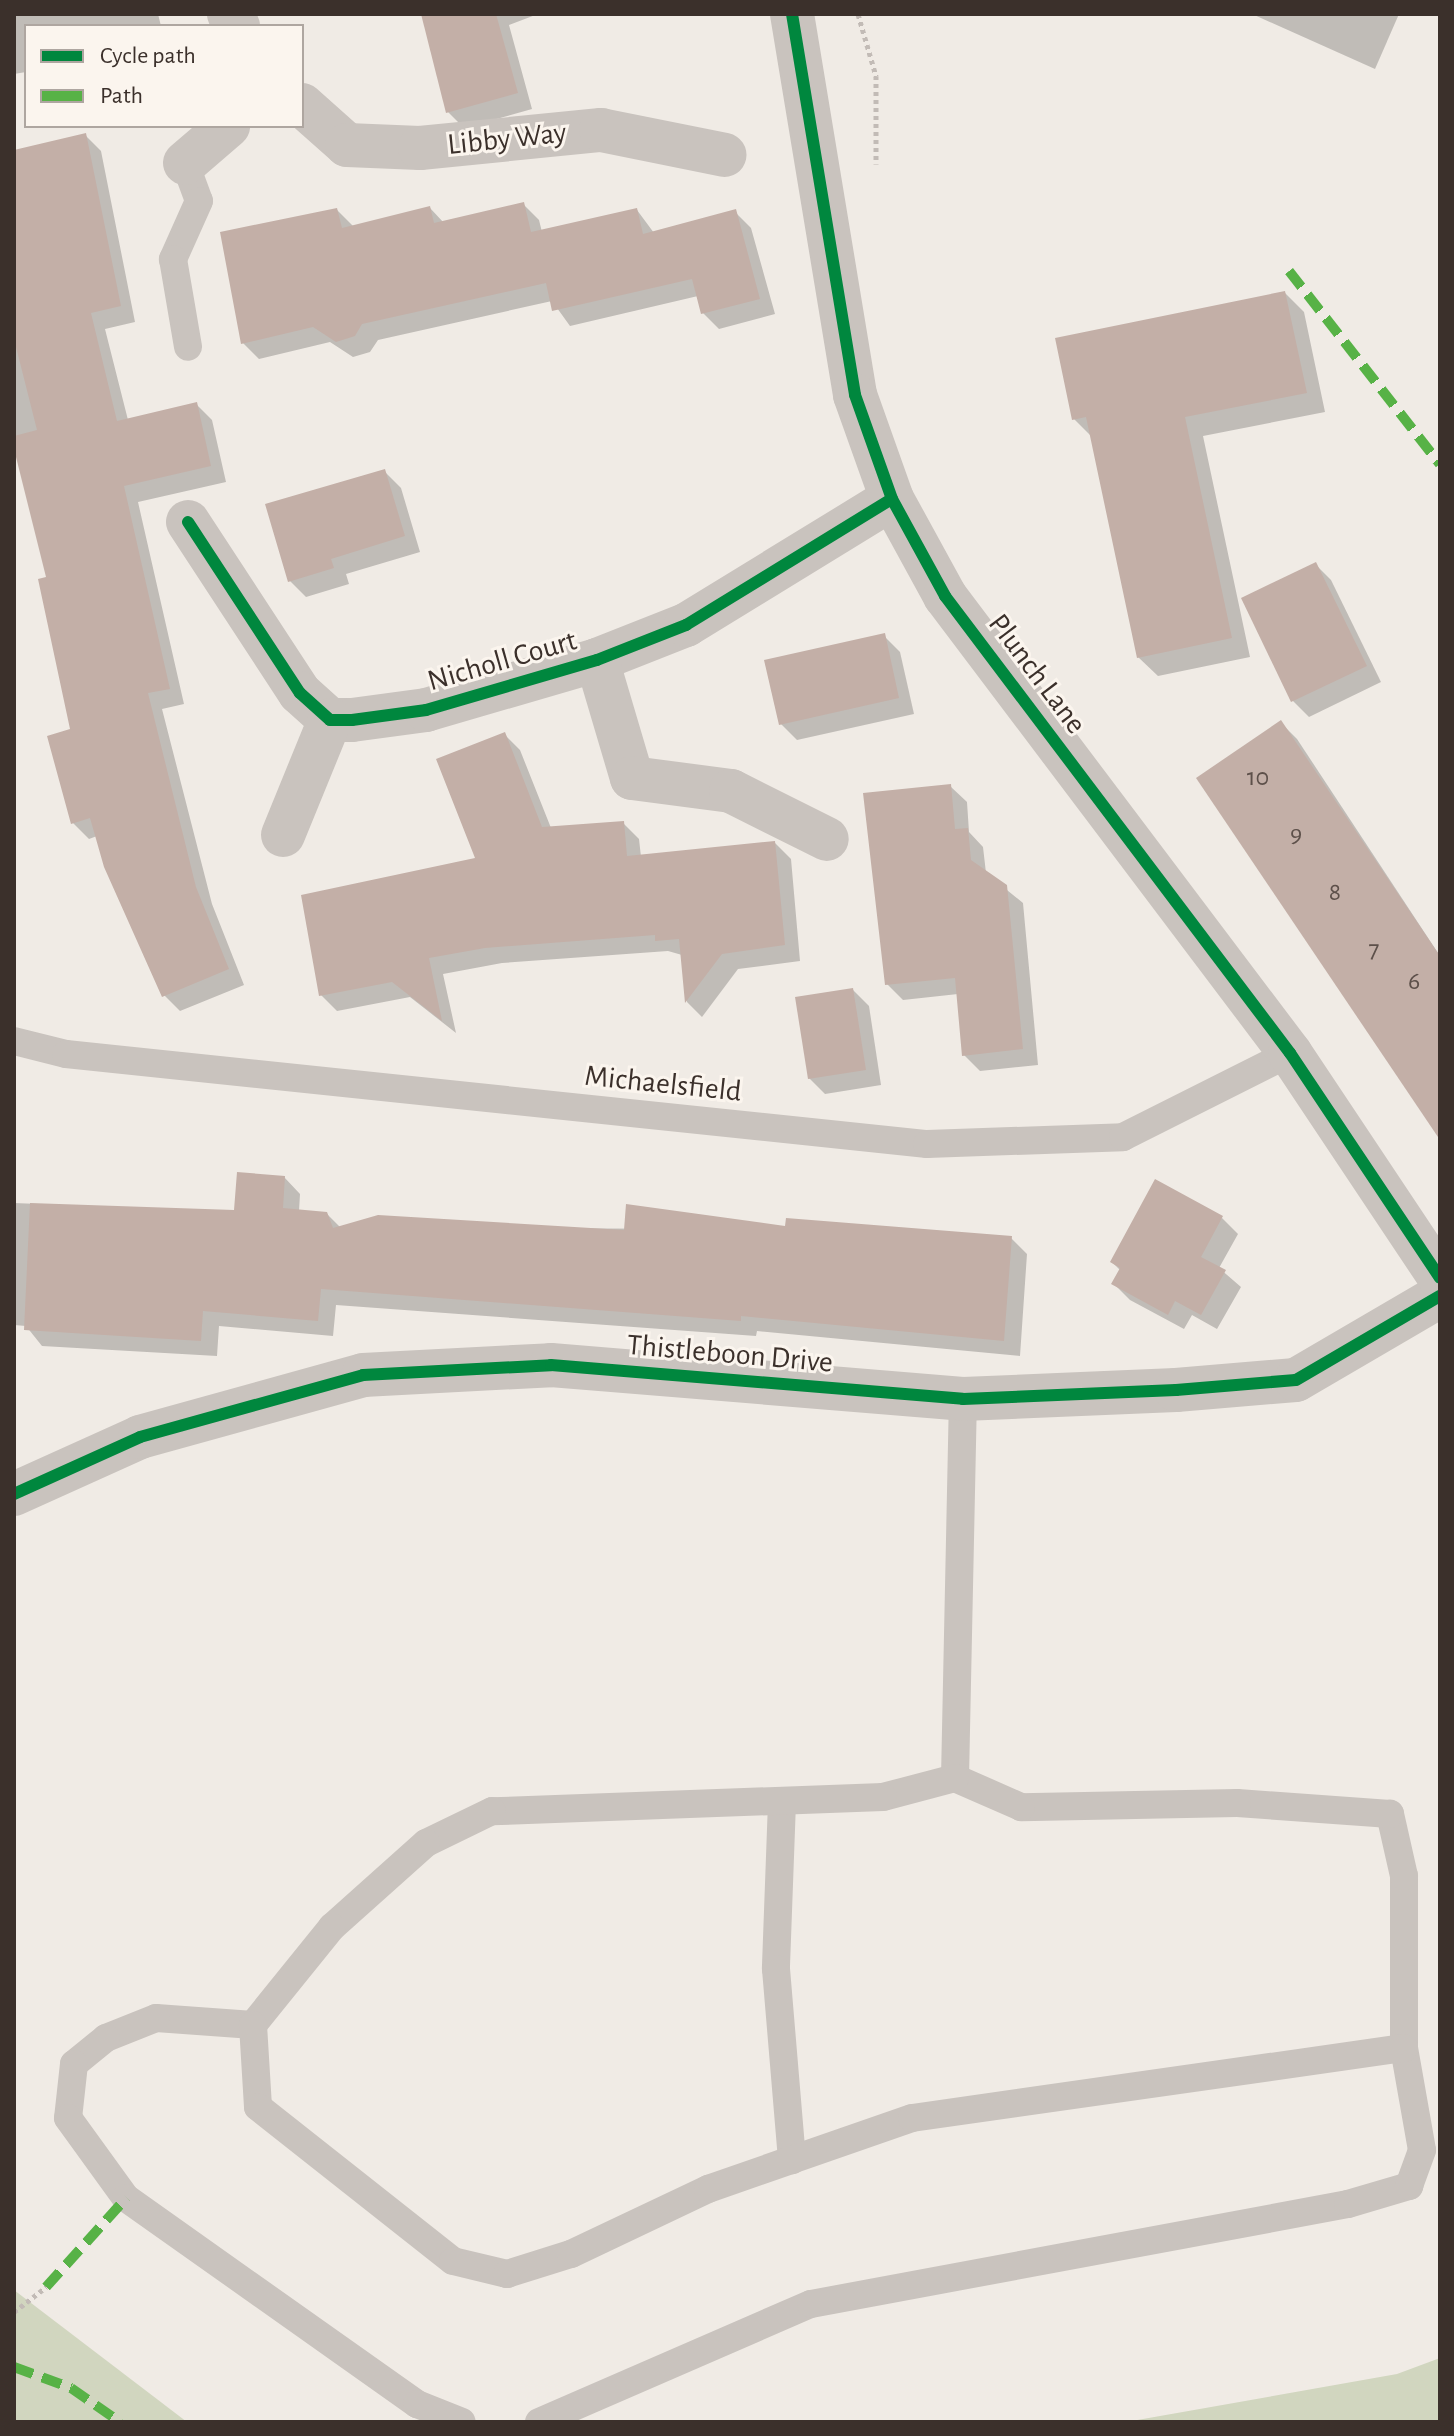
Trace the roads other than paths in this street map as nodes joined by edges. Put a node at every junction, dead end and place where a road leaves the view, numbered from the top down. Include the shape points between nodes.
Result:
1 (792, 14) edge
2 (304, 107) edge
3 (226, 128) edge
4 (725, 155) dead end
5 (185, 163) joint
6 (188, 347) dead end
7 (892, 499) junction
8 (188, 522) dead end
9 (597, 660) junction
10 (330, 720) junction
11 (283, 835) dead end
12 (827, 839) dead end
13 (14, 1041) edge
14 (1290, 1053) junction
15 (1440, 1278) edge
16 (1440, 1296) edge
17 (963, 1399) junction
18 (14, 1494) edge
19 (955, 1778) junction
20 (782, 1802) junction
21 (253, 2025) junction
22 (1404, 2048) junction
23 (792, 2160) junction
24 (462, 2422) edge
25 (539, 2422) edge

1 - 7 street, Plunch Lane via 855,395
2 - 4 street, Libby Way via 347,145 420,148 601,130
3 - 5 street
5 - 6 lane via 199,201 173,259
7 - 9 street, Nicholl Court via 686,625
7 - 14 street, Plunch Lane via 945,596
8 - 10 street via 300,693
9 - 10 street, Nicholl Court via 426,710
9 - 12 street, Nicholl Court via 632,778 731,791
10 - 11 street
13 - 14 lane, Michaelsfield via 97,1058 927,1144 1123,1137
14 - 15 street, Plunch Lane
16 - 17 street, Thistleboon Drive via 1296,1380
17 - 18 street, Thistleboon Drive via 551,1365 363,1375 140,1437
17 - 19 lane
19 - 20 lane via 883,1797
19 - 22 lane via 1021,1807 1237,1803 1390,1814 1404,1876
20 - 21 lane via 492,1811 426,1843 332,1927
20 - 23 lane via 776,1969
21 - 23 lane via 258,2107 453,2261 507,2274 571,2254 708,2189
21 - 24 lane via 156,2018 106,2038 74,2064 68,2118 126,2198 417,2404
22 - 23 lane via 912,2118
22 - 25 lane via 1422,2150 1409,2186 1348,2204 811,2304

